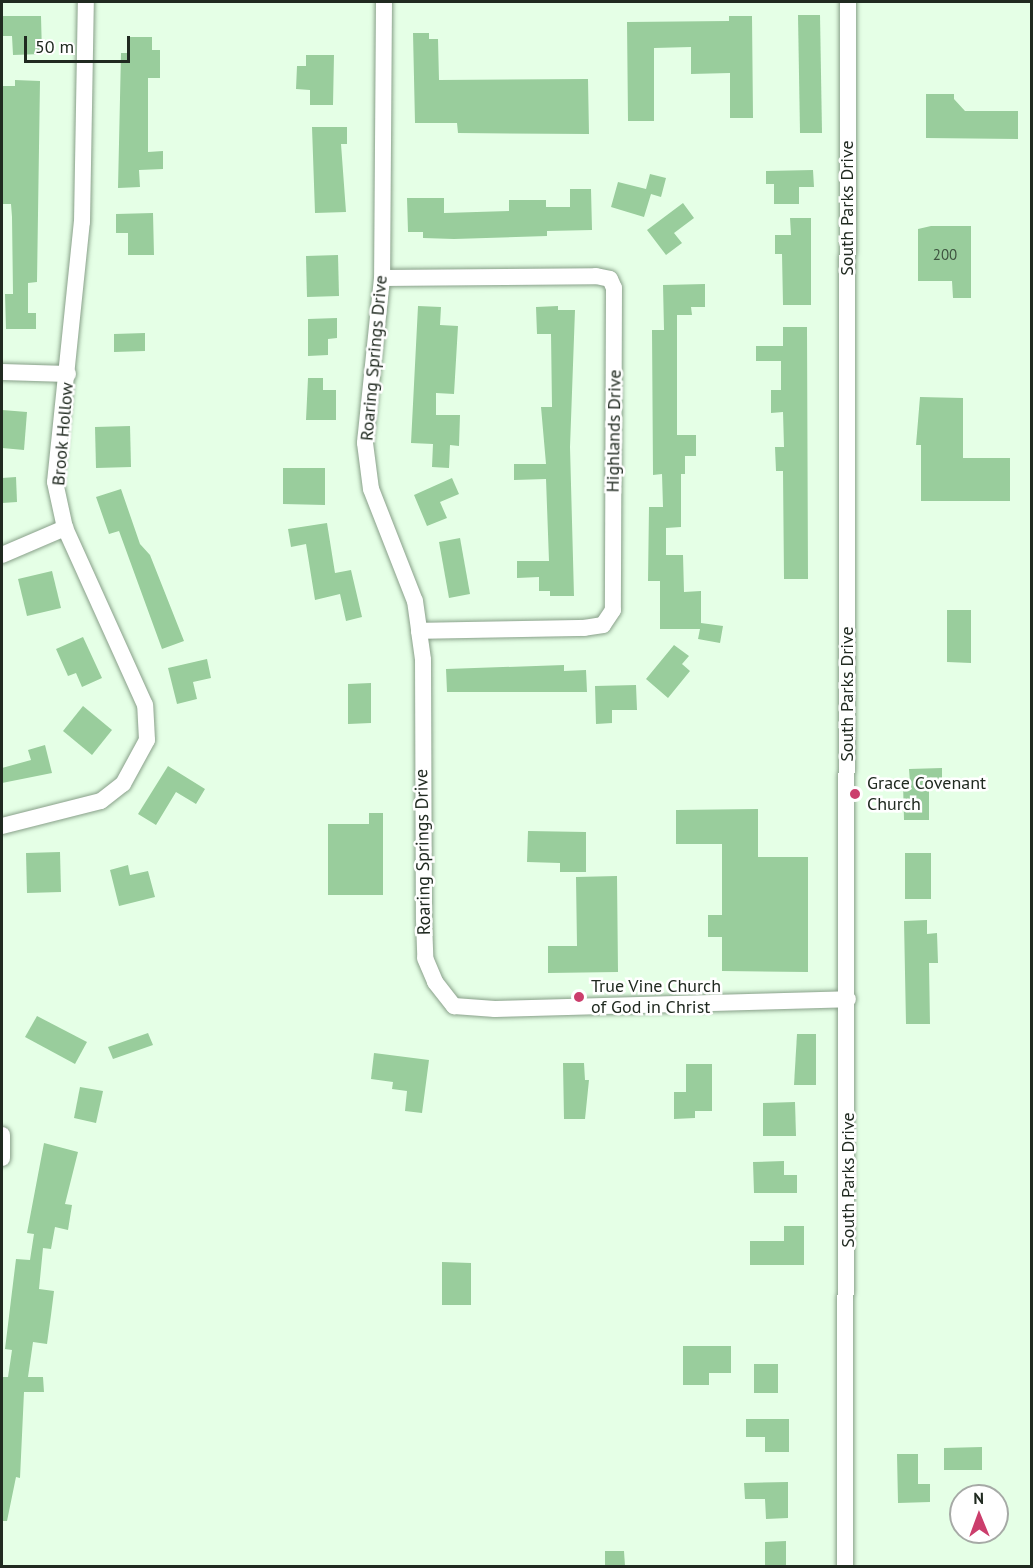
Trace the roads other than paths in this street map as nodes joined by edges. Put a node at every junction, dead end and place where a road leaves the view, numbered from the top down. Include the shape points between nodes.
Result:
1 (86, 2) edge
2 (384, 2) edge
3 (848, 2) edge
4 (382, 278) junction
5 (2, 372) edge
6 (68, 374) junction
7 (65, 528) junction
8 (2, 555) edge
9 (419, 631) junction
10 (2, 826) edge
11 (848, 999) junction
12 (845, 1566) edge

1 - 6 street, Brook Hollow via 82,222
2 - 4 street, Roaring Springs Drive
3 - 11 street, South Parks Drive
4 - 9 street, Roaring Springs Drive via 365,443 371,489 415,600
4 - 9 street, Highlands Drive via 596,276 610,279 614,288 613,610 603,625 584,628
5 - 6 street
6 - 7 street, Brook Hollow via 55,482
7 - 8 street
7 - 10 street, Brook Hollow via 145,705 147,740 123,784 101,801
9 - 11 street, Roaring Springs Drive via 426,958 435,982 454,1006 495,1009
11 - 12 street, South Parks Drive

